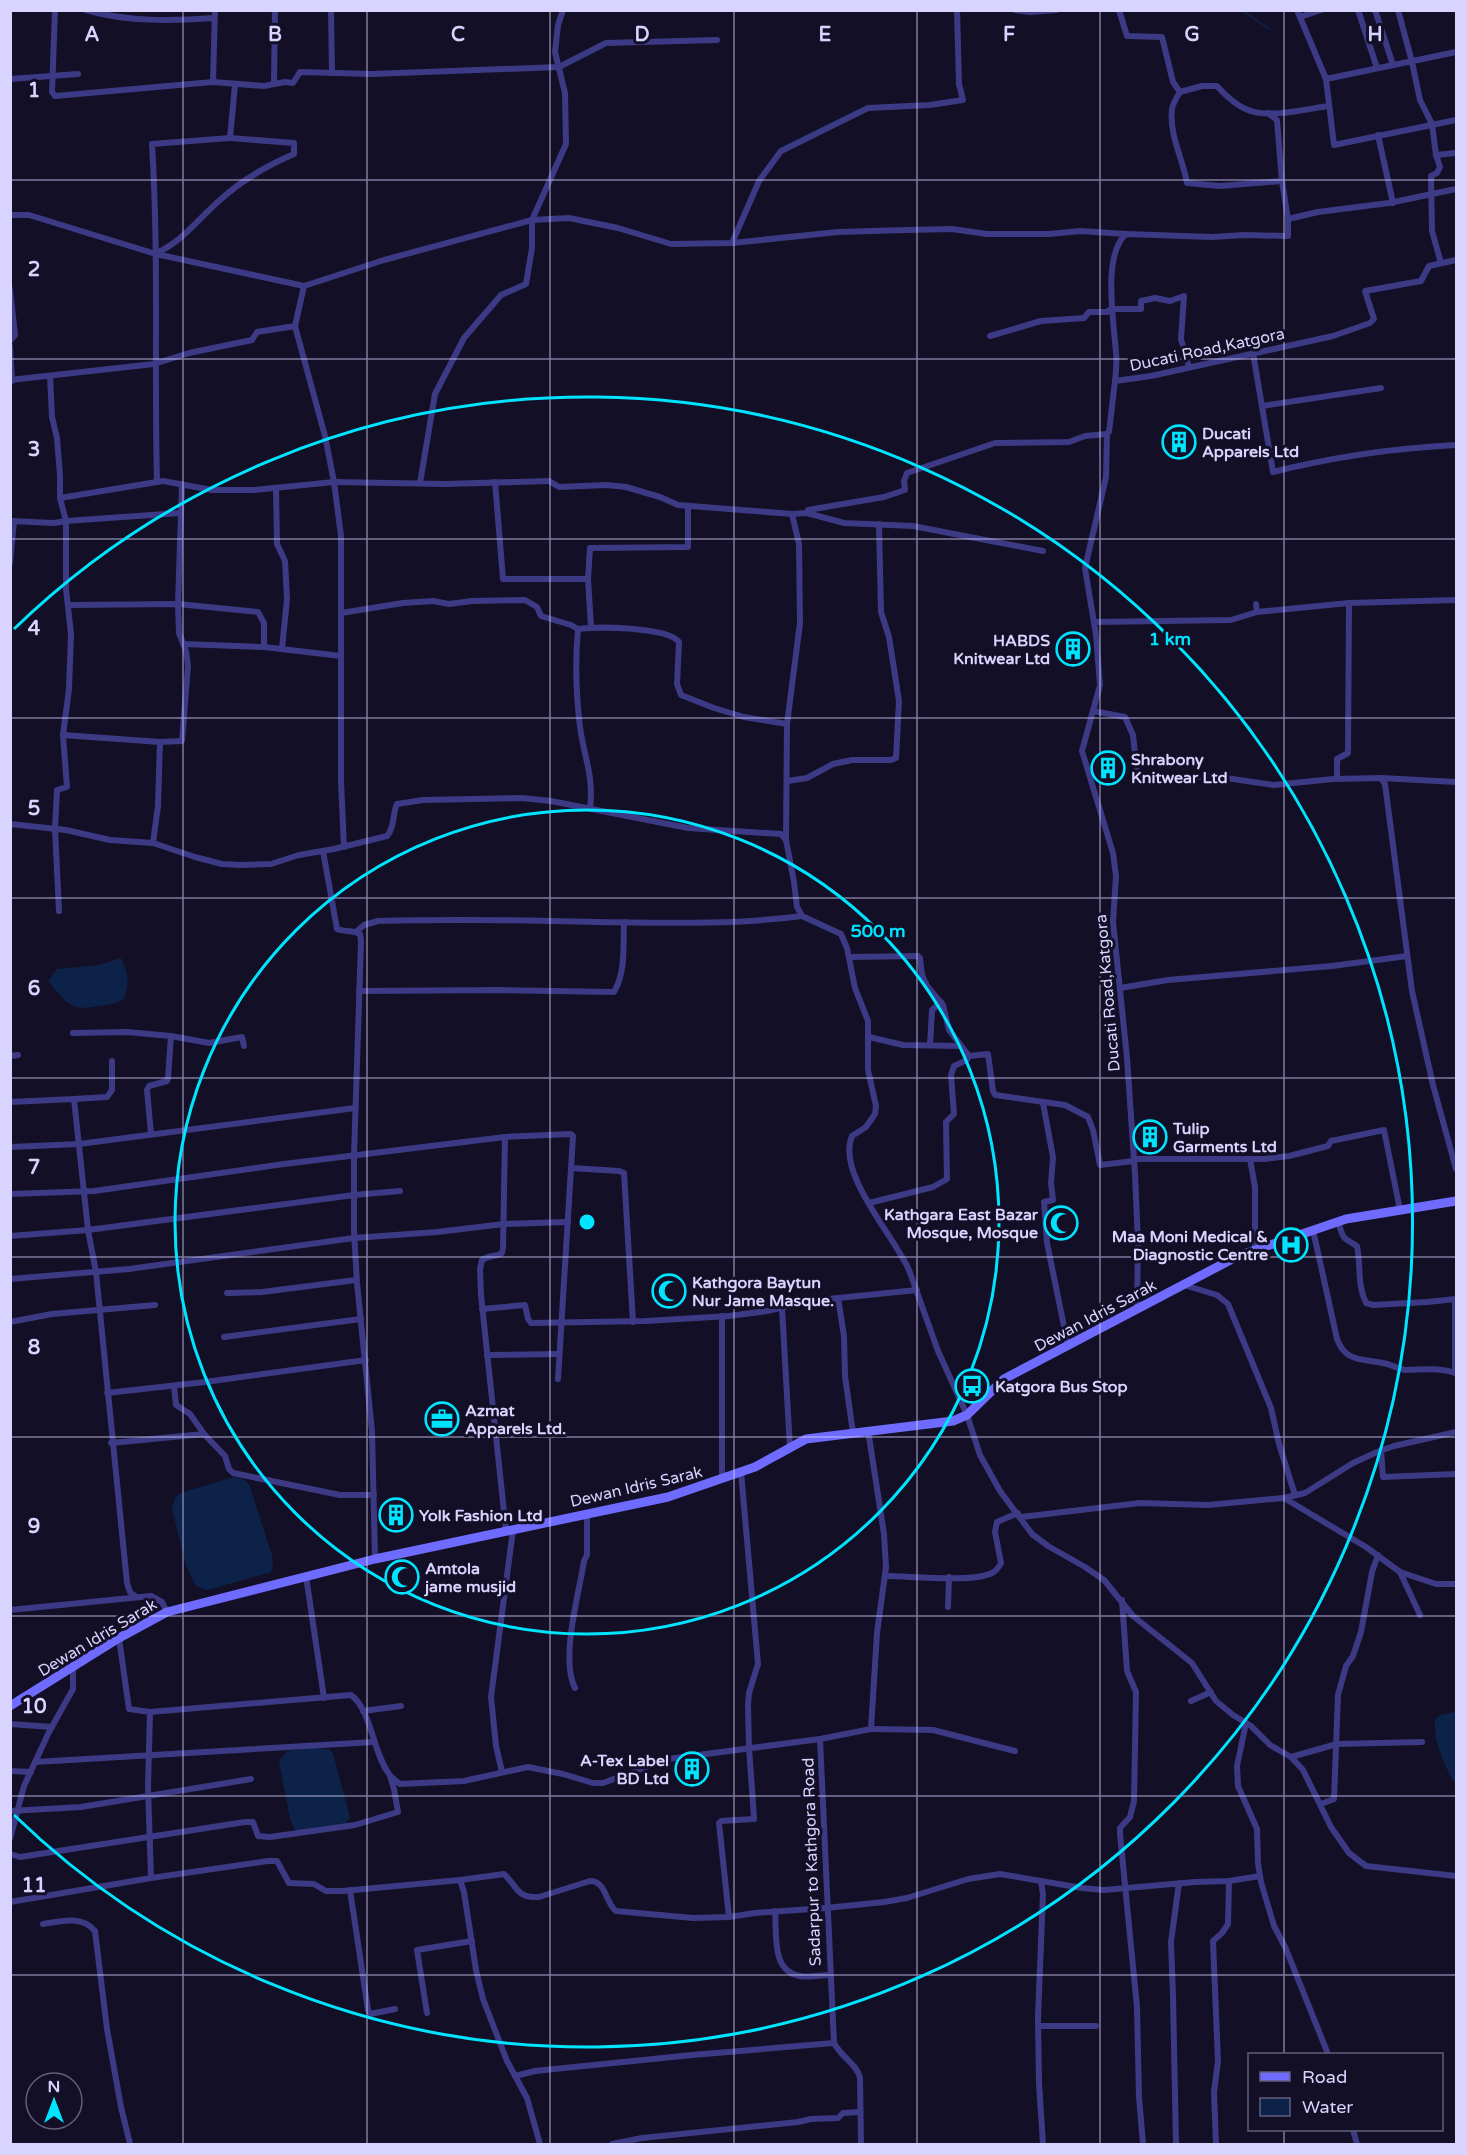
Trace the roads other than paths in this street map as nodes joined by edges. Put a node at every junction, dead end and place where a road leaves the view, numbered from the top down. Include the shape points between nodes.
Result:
1 (55, 10) edge
2 (86, 10) edge
3 (275, 10) edge
4 (331, 10) edge
5 (564, 10) edge
6 (957, 10) edge
7 (1015, 10) edge
8 (1056, 10) edge
9 (1119, 10) edge
10 (1321, 10) edge
11 (1358, 10) edge
12 (1375, 10) edge
13 (1398, 10) edge
14 (214, 14) edge
15 (1299, 14) edge
16 (717, 40) dead end
17 (1456, 52) edge
18 (1412, 62) junction
19 (1393, 64) junction
20 (558, 67) junction
21 (1377, 68) junction
22 (332, 73) junction
23 (78, 75) dead end
24 (53, 76) junction
25 (10, 79) edge
26 (1326, 79) junction
27 (213, 82) junction
28 (274, 84) junction
29 (235, 85) junction
30 (1179, 92) junction
31 (1328, 106) junction
32 (1268, 113) junction
33 (1456, 120) edge
34 (1431, 124) junction
35 (1377, 135) junction
36 (230, 138) junction
37 (1456, 153) edge
38 (1436, 155) junction
39 (1282, 181) junction
40 (1456, 189) edge
41 (1432, 194) junction
42 (1393, 203) junction
43 (10, 215) edge
44 (1288, 219) junction
45 (532, 220) junction
46 (1126, 234) junction
47 (732, 243) junction
48 (156, 254) junction
49 (1456, 260) edge
50 (1442, 263) junction
51 (303, 286) junction
52 (10, 289) edge
53 (1111, 309) junction
54 (295, 326) junction
55 (990, 336) dead end
56 (10, 341) edge
57 (10, 346) edge
58 (1253, 353) junction
59 (154, 364) junction
60 (1188, 367) junction
61 (50, 376) junction
62 (11, 381) edge
63 (1115, 381) junction
64 (1381, 388) dead end
65 (1262, 406) junction
66 (1107, 434) junction
67 (1456, 445) edge
68 (157, 482) junction
69 (334, 482) junction
70 (495, 482) junction
71 (420, 483) junction
72 (182, 484) junction
73 (276, 488) junction
74 (60, 498) junction
75 (688, 506) junction
76 (180, 513) junction
77 (807, 513) junction
78 (792, 514) junction
79 (12, 521) edge
80 (66, 521) junction
81 (879, 524) junction
82 (1043, 551) dead end
83 (10, 563) edge
84 (588, 579) junction
85 (1456, 600) edge
86 (1349, 603) junction
87 (178, 604) junction
88 (1256, 604) dead end
89 (69, 605) junction
90 (1257, 612) junction
91 (341, 613) junction
92 (1094, 622) junction
93 (591, 627) junction
94 (578, 629) junction
95 (183, 644) junction
96 (264, 647) junction
97 (282, 649) junction
98 (341, 656) junction
99 (1093, 711) junction
100 (787, 724) junction
101 (63, 735) junction
102 (160, 742) junction
103 (1381, 778) junction
104 (1337, 779) junction
105 (787, 782) junction
106 (1456, 782) edge
107 (590, 809) junction
108 (10, 824) edge
109 (56, 829) junction
110 (786, 840) junction
111 (153, 843) junction
112 (344, 847) junction
113 (323, 851) junction
114 (59, 911) dead end
115 (802, 915) junction
116 (624, 922) junction
117 (356, 932) junction
118 (1407, 956) junction
119 (849, 957) junction
120 (1120, 988) junction
121 (359, 992) junction
122 (941, 1002) junction
123 (73, 1033) dead end
124 (171, 1036) junction
125 (869, 1037) junction
126 (930, 1045) junction
127 (244, 1046) dead end
128 (961, 1046) junction
129 (969, 1056) junction
130 (112, 1061) dead end
131 (74, 1099) junction
132 (10, 1102) edge
133 (1043, 1103) junction
134 (355, 1108) junction
135 (150, 1134) junction
136 (505, 1137) junction
137 (79, 1144) junction
138 (10, 1147) edge
139 (354, 1156) junction
140 (1250, 1159) junction
141 (1134, 1160) junction
142 (571, 1168) junction
143 (1456, 1169) edge
144 (85, 1191) junction
145 (400, 1191) dead end
146 (10, 1194) edge
147 (354, 1195) junction
148 (1456, 1201) edge
149 (869, 1203) junction
150 (1400, 1210) junction
151 (1338, 1221) junction
152 (568, 1222) junction
153 (504, 1224) junction
154 (88, 1230) junction
155 (1313, 1230) junction
156 (10, 1236) edge
157 (354, 1238) junction
158 (1255, 1251) junction
159 (96, 1272) junction
160 (10, 1279) edge
161 (356, 1280) junction
162 (1184, 1285) junction
163 (917, 1290) junction
164 (227, 1293) dead end
165 (838, 1298) junction
166 (1456, 1299) edge
167 (155, 1305) dead end
168 (782, 1308) junction
169 (99, 1309) junction
170 (482, 1309) junction
171 (1137, 1310) junction
172 (722, 1316) junction
173 (361, 1319) junction
174 (10, 1322) edge
175 (633, 1322) junction
176 (561, 1323) junction
177 (224, 1337) dead end
178 (1068, 1346) junction
179 (559, 1354) junction
180 (487, 1355) junction
181 (366, 1360) junction
182 (1456, 1373) edge
183 (558, 1379) dead end
184 (174, 1386) junction
185 (107, 1393) junction
186 (966, 1415) junction
187 (868, 1430) junction
188 (853, 1432) junction
189 (1456, 1432) edge
190 (204, 1434) junction
191 (111, 1443) junction
192 (789, 1448) junction
193 (1381, 1450) junction
194 (741, 1472) junction
195 (1456, 1474) edge
196 (722, 1479) junction
197 (1295, 1495) junction
198 (374, 1496) junction
199 (1284, 1498) junction
200 (587, 1513) junction
201 (1019, 1515) junction
202 (509, 1530) junction
203 (1378, 1555) junction
204 (375, 1559) junction
205 (1400, 1572) junction
206 (306, 1576) junction
207 (886, 1576) junction
208 (949, 1577) junction
209 (1456, 1584) edge
210 (135, 1596) junction
211 (1122, 1600) junction
212 (948, 1606) dead end
213 (10, 1610) edge
214 (167, 1612) junction
215 (1420, 1615) dead end
216 (119, 1638) junction
217 (73, 1668) junction
218 (575, 1688) dead end
219 (1211, 1692) junction
220 (324, 1698) junction
221 (1191, 1701) dead end
222 (10, 1706) edge
223 (401, 1706) dead end
224 (363, 1711) junction
225 (150, 1712) junction
226 (1246, 1723) junction
227 (10, 1724) edge
228 (52, 1727) junction
229 (871, 1729) junction
230 (820, 1739) junction
231 (374, 1742) junction
232 (1422, 1742) dead end
233 (1337, 1744) junction
234 (748, 1748) junction
235 (1016, 1751) dead end
236 (149, 1756) junction
237 (1291, 1756) junction
238 (35, 1762) junction
239 (10, 1771) edge
240 (31, 1772) junction
241 (502, 1772) junction
242 (251, 1779) dead end
243 (397, 1786) junction
244 (148, 1796) junction
245 (1320, 1804) junction
246 (14, 1811) edge
247 (148, 1838) junction
248 (10, 1839) edge
249 (10, 1854) edge
250 (1260, 1876) junction
251 (1456, 1876) edge
252 (151, 1878) junction
253 (460, 1880) junction
254 (1041, 1881) junction
255 (1229, 1881) junction
256 (1179, 1883) junction
257 (1125, 1887) junction
258 (350, 1890) junction
259 (10, 1902) edge
260 (826, 1908) junction
261 (775, 1911) junction
262 (729, 1917) junction
263 (43, 1924) dead end
264 (472, 1941) junction
265 (829, 1976) junction
266 (395, 2009) dead end
267 (427, 2013) dead end
268 (1038, 2026) junction
269 (1096, 2026) dead end
270 (834, 2043) junction
271 (1327, 2053) edge
272 (515, 2076) junction
273 (860, 2112) junction
274 (130, 2145) edge
275 (540, 2145) edge
276 (612, 2145) edge
277 (861, 2145) edge
278 (1043, 2145) edge
279 (1143, 2145) edge
280 (1176, 2145) edge
281 (1216, 2145) edge

1 - 24 street
2 - 14 street via 116,18 183,21
3 - 28 street
4 - 22 street
5 - 20 street via 555,52
6 - 47 street via 963,100 868,108 781,151 759,181
7 - 8 street
9 - 30 street via 1127,36 1162,37
10 - 15 street
11 - 21 street
12 - 19 street
13 - 18 street
14 - 27 street
15 - 26 street
16 - 20 street via 606,43
17 - 18 street
18 - 19 street
18 - 34 street via 1420,100
19 - 21 street
20 - 22 street
20 - 45 street via 565,93 566,144
21 - 26 street
22 - 28 street via 300,72 293,83
23 - 24 street
24 - 25 street
24 - 27 street via 55,96
26 - 31 street
27 - 29 street
28 - 29 street
29 - 36 street
30 - 32 street via 1216,86 1244,108
30 - 39 street via 1172,118 1187,183 1220,186
31 - 32 street
31 - 35 street via 1334,145
32 - 39 street via 1277,120
33 - 34 street
34 - 35 street
34 - 38 street
35 - 42 street
36 - 48 street via 152,144
36 - 48 street via 294,143 294,154 242,181 174,245
37 - 38 street
38 - 41 street via 1440,167 1431,176
39 - 44 street
40 - 41 street
41 - 42 street
41 - 50 street via 1432,231
42 - 44 street
43 - 48 street via 29,215
44 - 46 street via 1288,236
45 - 47 street via 569,218 671,244
45 - 51 street
45 - 71 street via 526,284 501,295 464,338 435,394
46 - 47 street via 906,230 838,232
46 - 53 street via 1115,254
48 - 51 street
48 - 59 street
49 - 50 street
50 - 58 street, Ducati Road,Katgora via 1429,266 1421,281 1365,291 1374,319 1370,323 1333,336
51 - 54 street
52 - 56 street via 15,335
53 - 55 street via 1089,312 1084,318 1041,321
53 - 60 street via 1141,309 1141,301 1170,301 1184,296 1181,339
53 - 63 street
54 - 59 street via 257,332 252,340
54 - 69 street
57 - 62 street
58 - 60 street, Ducati Road,Katgora
58 - 65 street
59 - 61 street
59 - 68 street
60 - 63 street, Ducati Road,Katgora
61 - 62 street
61 - 74 street
63 - 66 street, Ducati Road,Katgora
64 - 65 street
65 - 67 street via 1273,472 1402,448
66 - 77 street via 1069,442 995,443 908,473 904,490
66 - 92 street, Ducati Road,Katgora via 1106,477 1085,568
68 - 72 street
68 - 74 street
69 - 71 street
69 - 73 street
69 - 91 street via 341,536
70 - 71 street
70 - 75 street via 616,486
70 - 84 street via 503,579
72 - 73 street via 212,490
72 - 76 street
73 - 97 street via 277,544 285,561
74 - 80 street
75 - 78 street
75 - 84 street via 688,547 590,548
76 - 80 street
76 - 87 street
77 - 78 street
77 - 81 street via 844,523
78 - 100 street via 799,544 800,623
79 - 80 street
79 - 83 street
80 - 89 street
81 - 82 street via 913,526
81 - 105 street via 881,612 899,701 896,758 833,764 807,778
84 - 93 street
85 - 86 street
86 - 90 street
86 - 104 street via 1348,753 1337,759
87 - 89 street
87 - 95 street
87 - 96 street via 258,612 264,622
88 - 90 street
89 - 101 street via 69,689
90 - 92 street via 1231,620
91 - 94 street via 404,603 525,600 537,607 541,616
91 - 98 street
92 - 99 street, Ducati Road,Katgora via 1100,686
93 - 94 street
93 - 100 street via 675,637 679,642 677,684 681,695 744,717
94 - 107 street via 576,657 580,716 591,771
95 - 96 street
95 - 102 street via 188,666 182,741
96 - 97 street
97 - 98 street
98 - 112 street
99 - 104 street via 1125,717 1133,735 1138,782 1212,776 1274,785
99 - 120 street, Ducati Road,Katgora via 1082,751 1113,853 1113,922
100 - 105 street
101 - 102 street
101 - 109 street via 67,787 57,790
102 - 111 street
103 - 104 street
103 - 106 street
103 - 118 street via 1385,784
105 - 110 street
107 - 110 street via 688,828 781,834
107 - 112 street via 522,798 401,802 395,808 387,836
108 - 109 street
109 - 111 street via 110,840
109 - 114 street
110 - 115 street via 797,907
111 - 113 street via 222,864 240,865 270,864
112 - 113 street
113 - 117 street via 337,929
115 - 116 street via 727,923
115 - 119 street via 841,934
116 - 117 street via 378,921
116 - 121 street via 622,969 614,992
117 - 121 street via 361,941
118 - 120 street
118 - 143 street via 1433,1085
119 - 122 street via 918,956 927,986
119 - 125 street
120 - 141 street, Ducati Road,Katgora
121 - 134 street
122 - 126 street via 932,1010
122 - 128 street via 949,1030
123 - 124 street
124 - 127 street via 209,1043 242,1037
124 - 135 street via 167,1081 148,1086 147,1090
125 - 126 street via 903,1045
125 - 149 street via 868,1070 876,1110 866,1127 852,1136 849,1155
126 - 128 street
128 - 129 street
129 - 133 street via 988,1054 995,1095
129 - 149 street via 954,1066 951,1075 954,1113 946,1122 947,1179 933,1187
130 - 131 street via 112,1090 107,1097
131 - 132 street
131 - 137 street
133 - 141 street via 1065,1105 1088,1117 1100,1165
133 - 178 street via 1053,1157 1053,1198 1044,1202 1047,1243
134 - 135 street
134 - 139 street
135 - 137 street
136 - 139 street
136 - 142 street via 571,1134
136 - 153 street
137 - 138 street
137 - 144 street
139 - 144 street
139 - 147 street
140 - 141 street
140 - 150 street via 1289,1156 1328,1146 1331,1141 1384,1130
140 - 158 street
141 - 171 street, Ducati Road,Katgora
142 - 152 street
142 - 175 street via 624,1173
144 - 146 street
144 - 154 street
145 - 147 street
147 - 154 street
147 - 157 street
148 - 150 main road, Dewan Idris Sarak
149 - 163 street via 904,1257
150 - 151 main road, Dewan Idris Sarak
151 - 155 main road, Dewan Idris Sarak
151 - 166 street via 1342,1237 1357,1246 1365,1303
152 - 153 street
152 - 176 street
153 - 157 street
153 - 170 street via 502,1252 486,1257 481,1264
154 - 156 street
154 - 159 street
155 - 158 main road, Dewan Idris Sarak
155 - 182 street via 1341,1351 1402,1370 1442,1369
157 - 159 street
157 - 161 street
158 - 162 main road, Dewan Idris Sarak
159 - 160 street
159 - 169 street
161 - 164 street
161 - 173 street
162 - 171 main road, Dewan Idris Sarak
162 - 197 street via 1217,1295 1228,1304 1271,1408
163 - 165 street
163 - 186 street via 938,1352
165 - 168 street
165 - 188 street
166 - 182 street
167 - 169 street
168 - 172 street
168 - 192 street
169 - 174 street
169 - 185 street
170 - 176 street via 525,1305 531,1323
170 - 180 street
171 - 178 main road, Dewan Idris Sarak
172 - 175 street
172 - 196 street
173 - 177 street
173 - 181 street
175 - 176 street
176 - 179 street
178 - 186 main road, Dewan Idris Sarak via 1004,1380
179 - 180 street
179 - 183 street
180 - 202 street
181 - 184 street
181 - 198 street
184 - 185 street
184 - 190 street via 176,1405 190,1414
185 - 191 street
186 - 187 main road, Dewan Idris Sarak via 953,1421
186 - 201 street via 980,1455
187 - 188 main road, Dewan Idris Sarak
187 - 207 street via 884,1534
188 - 192 main road, Dewan Idris Sarak via 806,1439
189 - 193 street
190 - 191 street
190 - 198 street via 225,1456 234,1473 340,1496
191 - 210 street via 127,1583
192 - 194 main road, Dewan Idris Sarak
193 - 195 street via 1383,1477
193 - 197 street
194 - 196 main road, Dewan Idris Sarak
194 - 234 street via 758,1664 749,1694
196 - 200 main road, Dewan Idris Sarak via 668,1497
197 - 199 street
198 - 204 street
199 - 201 street via 1208,1505 1140,1503
199 - 203 street
200 - 202 main road, Dewan Idris Sarak
200 - 218 street via 587,1555 569,1653 570,1678
201 - 208 street via 996,1524 1001,1563 998,1569 990,1574
201 - 211 street via 1032,1534 1104,1580
202 - 204 main road, Dewan Idris Sarak
202 - 241 street via 490,1697
203 - 205 street
203 - 233 street via 1360,1632 1338,1695
204 - 206 main road, Dewan Idris Sarak
205 - 209 street via 1436,1584
205 - 215 street
206 - 214 main road, Dewan Idris Sarak
206 - 220 street
207 - 208 street
207 - 229 street via 877,1633
208 - 212 street
210 - 213 street
210 - 214 street via 151,1596 162,1602
211 - 219 street via 1133,1616 1192,1663
211 - 257 street via 1126,1671 1136,1692 1134,1801 1130,1817 1120,1828
214 - 216 main road, Dewan Idris Sarak
216 - 217 main road, Dewan Idris Sarak
216 - 225 street via 129,1709
217 - 222 main road, Dewan Idris Sarak
217 - 228 street via 72,1689
219 - 221 street
219 - 226 street via 1216,1701
220 - 224 street via 351,1695
220 - 225 street
223 - 224 street
224 - 231 street
225 - 236 street
226 - 237 street via 1270,1745
226 - 250 street via 1237,1766 1238,1786 1257,1829
227 - 228 street
228 - 238 street
229 - 230 street, Sadarpur to Kathgora Road
229 - 235 street, Sadarpur to Kathgora Road via 933,1730
230 - 234 street
230 - 260 street, Sadarpur to Kathgora Road
231 - 236 street
231 - 243 street
232 - 233 street
233 - 237 street
233 - 245 street via 1334,1798
234 - 241 street via 668,1760 603,1783 528,1767
234 - 262 street via 754,1820 719,1823
236 - 238 street
236 - 244 street
237 - 245 street via 1303,1770
238 - 240 street
239 - 240 street
240 - 246 street
241 - 243 street via 464,1781
242 - 244 street
243 - 247 street via 398,1812 355,1825 270,1837 258,1836 253,1822
244 - 246 street via 81,1807
244 - 247 street
245 - 251 street via 1349,1853 1366,1866
246 - 248 street
247 - 249 street via 20,1857
247 - 252 street
250 - 255 street
250 - 271 street via 1274,1926
252 - 258 street via 277,1862 289,1883
252 - 259 street
253 - 258 street
253 - 262 street via 504,1874 517,1892 532,1897 596,1881 616,1911
253 - 264 street
254 - 257 street via 1104,1890
254 - 260 street via 1000,1874 968,1879 907,1898
254 - 268 street
255 - 256 street
255 - 281 street via 1228,1924 1213,1941 1218,2061 1214,2092
256 - 257 street
256 - 280 street via 1171,1942
257 - 279 street via 1137,2007
258 - 266 street via 368,2010 377,2014
260 - 261 street
260 - 265 street, Sadarpur to Kathgora Road
261 - 262 street
261 - 265 street via 779,1962 785,1971 802,1977
263 - 274 street via 81,1921 95,1930 107,2029
264 - 267 street via 417,1950
264 - 272 street via 483,1999
265 - 270 street, Sadarpur to Kathgora Road
268 - 269 street
268 - 278 street
270 - 272 street
270 - 273 street via 846,2061 857,2067
272 - 275 street via 527,2098
273 - 276 street via 843,2113 838,2118 642,2138
273 - 277 street

